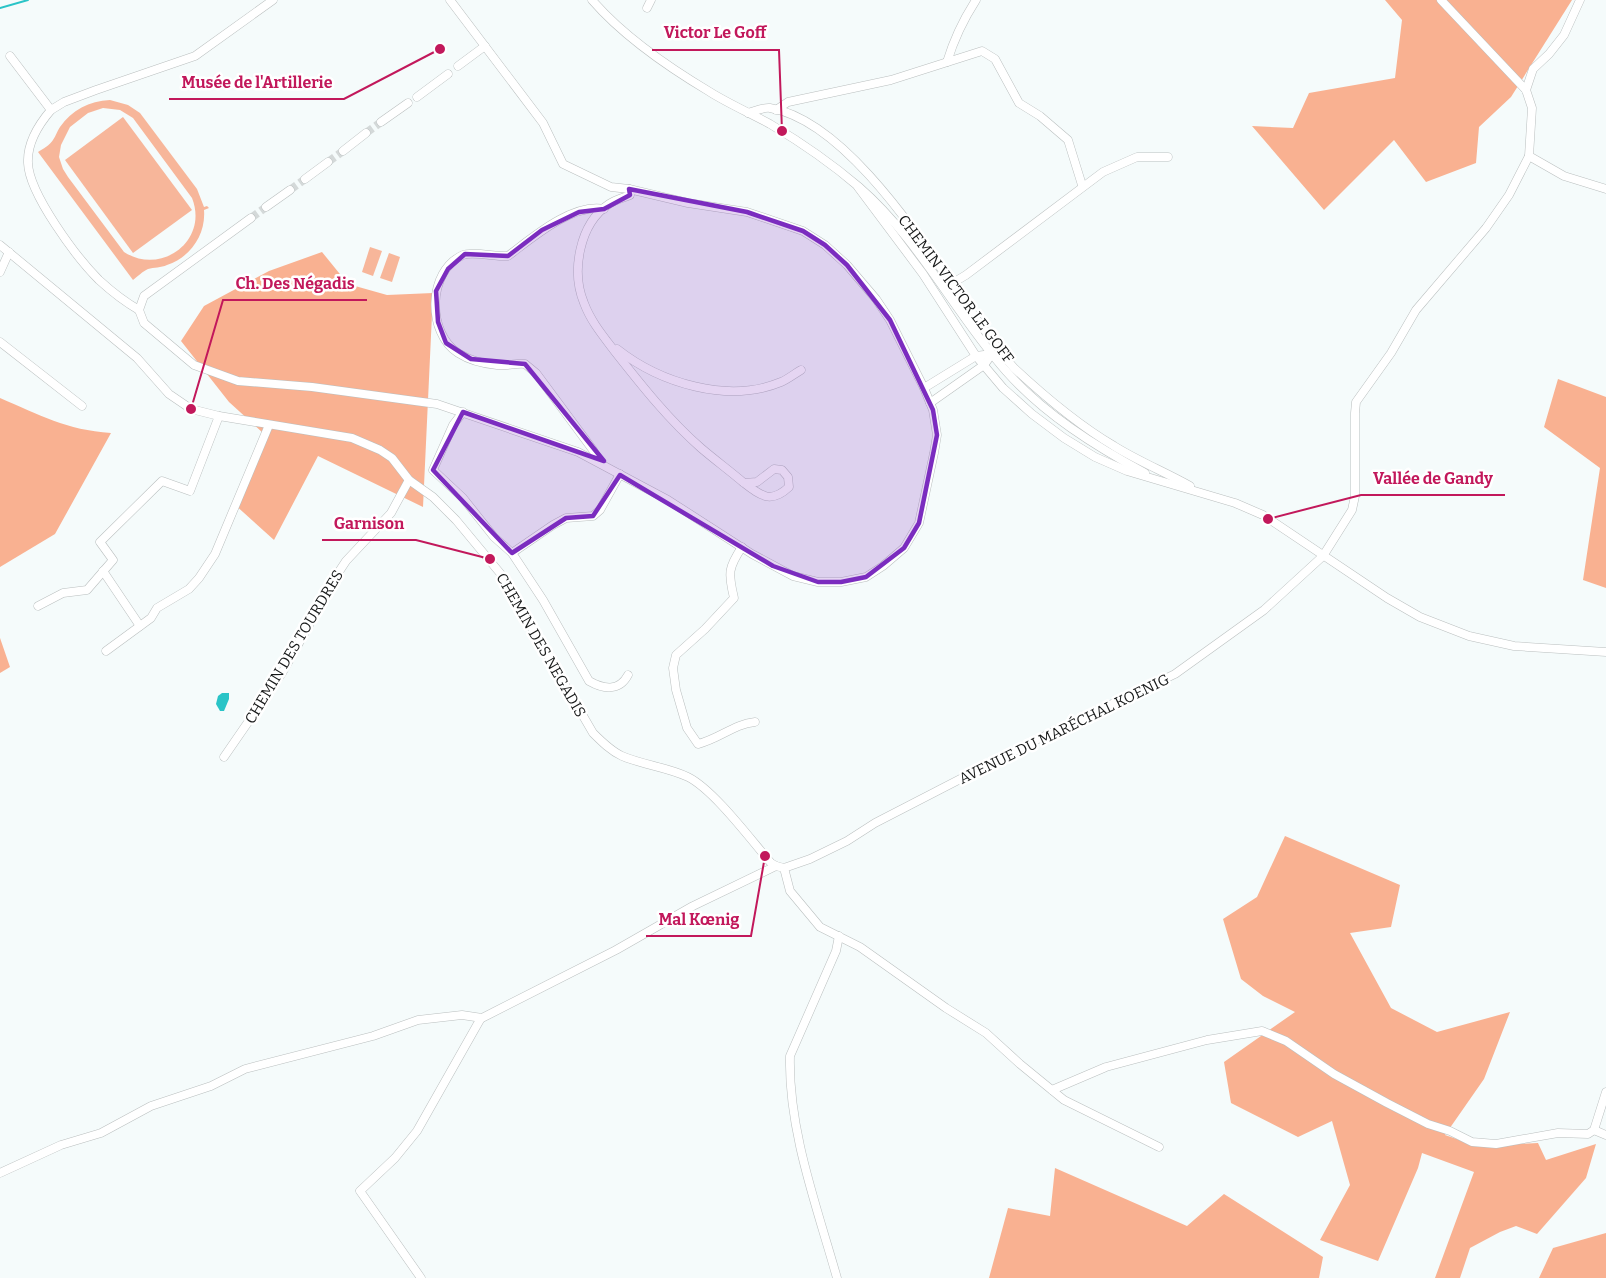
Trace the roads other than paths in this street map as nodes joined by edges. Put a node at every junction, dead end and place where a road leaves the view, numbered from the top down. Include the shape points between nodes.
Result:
1 (273, 0) edge
2 (592, 0) edge
3 (976, 0) edge
4 (1441, 0) edge
5 (1580, 0) edge
6 (452, 1) edge
7 (485, 46) junction
8 (10, 56) dead end
9 (947, 62) junction
10 (458, 66) dead end
11 (448, 74) dead end
12 (1526, 90) junction
13 (417, 97) dead end
14 (408, 103) dead end
15 (51, 110) junction
16 (776, 110) junction
17 (748, 112) junction
18 (381, 122) tunnel mouth
19 (366, 134) tunnel mouth
20 (343, 151) tunnel mouth
21 (1529, 156) junction
22 (1168, 157) dead end
23 (328, 162) tunnel mouth
24 (304, 179) tunnel mouth
25 (1082, 185) junction
26 (858, 187) junction
27 (628, 189) junction
28 (1606, 189) edge
29 (290, 190) tunnel mouth
30 (266, 207) tunnel mouth
31 (604, 209) junction
32 (251, 218) tunnel mouth
33 (0, 245) edge
34 (9, 252) junction
35 (0, 272) edge
36 (951, 284) junction
37 (139, 310) junction
38 (0, 342) edge
39 (608, 343) junction
40 (992, 354) junction
41 (976, 356) junction
42 (984, 365) junction
43 (801, 370) dead end
44 (924, 388) junction
45 (930, 403) junction
46 (82, 406) dead end
47 (463, 412) junction
48 (219, 416) junction
49 (269, 425) junction
50 (600, 463) junction
51 (620, 474) junction
52 (409, 480) junction
53 (1159, 480) junction
54 (744, 483) junction
55 (1201, 493) junction
56 (742, 547) junction
57 (512, 553) junction
58 (1323, 556) junction
59 (104, 571) junction
60 (38, 606) dead end
61 (140, 626) junction
62 (106, 651) dead end
63 (1606, 652) edge
64 (627, 675) dead end
65 (755, 722) dead end
66 (224, 757) dead end
67 (780, 867) junction
68 (839, 936) junction
69 (481, 1018) junction
70 (1052, 1090) junction
71 (1606, 1092) edge
72 (1594, 1130) junction
73 (1606, 1135) edge
74 (1159, 1147) dead end
75 (0, 1173) edge
76 (421, 1278) edge
77 (837, 1278) edge

1 - 15 street via 195,56
2 - 17 street via 650,51
3 - 9 street via 954,39
4 - 12 street
5 - 12 street via 1564,35 1533,69
6 - 7 street
7 - 10 street
7 - 27 street via 543,123 563,164 611,187
8 - 15 street
9 - 16 street via 891,80 788,102
9 - 25 street via 982,51 995,59 1019,103 1068,140
11 - 13 street
12 - 21 street via 1532,108
14 - 18 street
15 - 37 street via 36,129 31,146 28,163 34,188 99,279
16 - 17 street, CHEMIN VICTOR LE GOFF
16 - 36 street, CHEMIN VICTOR LE GOFF via 797,117 836,141 882,191
17 - 26 street via 811,150
19 - 20 street
21 - 28 street via 1564,176
21 - 58 street, AVENUE DU MARÉCHAL KOENIG via 1486,228 1416,310 1387,360 1356,402 1355,496 1346,522
22 - 25 street via 1137,157
23 - 24 street
25 - 36 street
26 - 40 street via 903,232
26 - 41 street via 923,274
27 - 31 street via 630,195
27 - 44 street via 747,212 803,231 847,265 876,299
29 - 30 street
31 - 39 street via 585,234 577,266 584,303
31 - 50 street via 589,208 562,219 508,256 465,254 454,260 436,291 435,309 446,343 458,353 498,365 525,364 536,373
32 - 37 street via 144,296
33 - 34 street, CHEMIN DES NEGADIS
34 - 35 street
34 - 48 street, CHEMIN DES NEGADIS via 137,358 169,394 191,408
36 - 55 street, CHEMIN VICTOR LE GOFF via 1013,367 1051,399 1114,447
37 - 47 street via 144,323 194,364 238,381 371,394
38 - 46 street
39 - 43 street via 649,370 713,390 767,387
39 - 54 street via 665,412 700,448
40 - 41 street
40 - 42 street
40 - 53 street via 1036,401 1067,425
41 - 42 street
41 - 44 street
42 - 45 street
42 - 53 street via 1003,388 1064,438 1095,457
44 - 45 street
45 - 56 street via 936,435 919,523 903,548 883,566 866,577 818,582 793,576
47 - 50 street
47 - 57 street via 433,470
48 - 49 street, CHEMIN DES NEGADIS
48 - 59 street via 190,491 162,481 100,542 113,560
49 - 52 street, CHEMIN DES NEGADIS via 367,442 392,458
49 - 61 street via 215,554 189,589 157,608
50 - 51 street
51 - 56 street
51 - 57 street via 593,516 566,518
52 - 66 street, CHEMIN DES TOURDRES via 391,513 346,561 282,673
52 - 67 street, CHEMIN DES NEGADIS via 456,520 500,573 593,733 622,756 699,784
53 - 55 street
54 - 54 street via 770,498 789,487 788,477 782,470 774,469 757,482
55 - 58 street via 1263,516
56 - 65 street via 731,563 729,575 734,598 676,655 673,669 687,728 699,744 742,723
57 - 64 street via 589,681 613,688 625,681
58 - 63 street via 1412,612 1469,636 1514,646
58 - 67 street, AVENUE DU MARÉCHAL KOENIG via 1264,610 1175,674 1034,741 847,841 810,859
59 - 60 street via 87,590 63,593
59 - 61 street
61 - 62 street
67 - 68 street via 796,900 820,927
67 - 69 street, AVENUE DU MARÉCHAL KOENIG via 693,906
68 - 70 street via 986,1033
68 - 77 street via 790,1056 789,1072 791,1105
69 - 75 street via 462,1015 418,1020 373,1036 245,1069
69 - 76 street via 417,1131 360,1191
70 - 72 street via 1106,1067 1208,1040 1262,1031 1286,1041 1327,1070 1386,1103 1472,1142 1496,1144 1558,1133 1588,1134
70 - 74 street via 1064,1100
71 - 72 street
72 - 73 street

